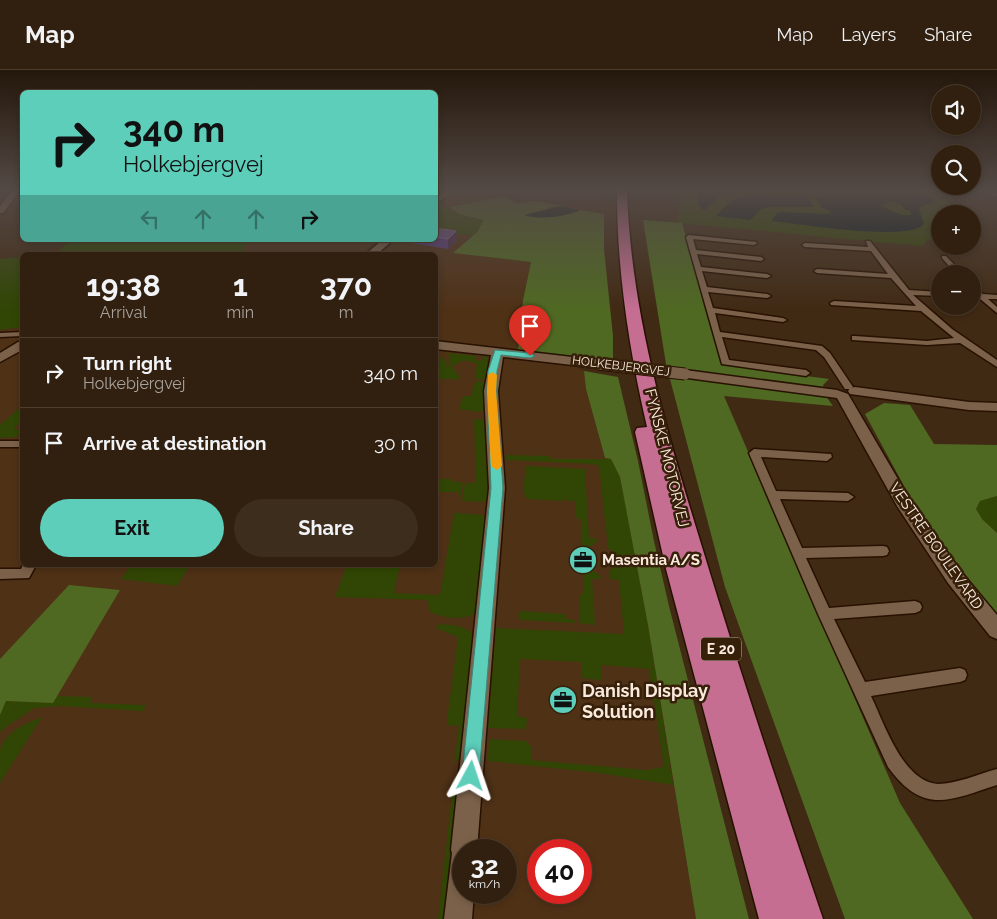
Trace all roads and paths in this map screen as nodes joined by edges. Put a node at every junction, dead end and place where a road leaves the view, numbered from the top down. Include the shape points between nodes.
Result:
1 (614, 231) edge
2 (624, 231) edge
3 (386, 242) edge
4 (754, 243) dead end
5 (805, 245) dead end
6 (374, 252) edge
7 (693, 252) junction
8 (944, 257) dead end
9 (762, 259) dead end
10 (952, 265) edge
11 (699, 269) junction
12 (817, 271) dead end
13 (767, 276) dead end
14 (893, 276) junction
15 (705, 289) junction
16 (906, 292) junction
17 (931, 293) edge
18 (767, 296) dead end
19 (981, 296) edge
20 (997, 297) edge
21 (981, 299) edge
22 (834, 303) dead end
23 (923, 309) junction
24 (711, 310) junction
25 (997, 310) edge
26 (783, 320) dead end
27 (20, 334) edge
28 (718, 334) junction
29 (0, 335) edge
30 (855, 338) dead end
31 (961, 340) junction
32 (438, 345) edge
33 (20, 346) edge
34 (498, 352) junction
35 (0, 358) edge
36 (997, 364) edge
37 (806, 373) dead end
38 (846, 392) junction
39 (997, 407) edge
40 (0, 444) edge
41 (20, 444) edge
42 (827, 457) dead end
43 (773, 495) junction
44 (848, 497) dead end
45 (883, 551) dead end
46 (798, 553) junction
47 (29, 567) edge
48 (0, 574) edge
49 (915, 607) dead end
50 (825, 614) junction
51 (997, 630) edge
52 (960, 675) dead end
53 (861, 690) junction
54 (997, 777) edge
55 (465, 839) edge
56 (459, 904) edge
57 (458, 919) edge
58 (777, 919) edge
59 (805, 919) edge

1 - 58 highway, FYNSKE MOTORVEJ / E 20 via 625,333 644,432 678,569
2 - 59 highway, FYNSKE MOTORVEJ / E 20 via 626,269 655,416 696,569
3 - 6 street
4 - 7 street via 689,236
5 - 14 street via 870,245
7 - 9 street
7 - 11 street
8 - 10 street
11 - 13 street
11 - 15 street
12 - 14 street
14 - 16 street
15 - 18 street
15 - 24 street
16 - 17 street
16 - 23 street
19 - 20 street
21 - 25 street
22 - 23 street
23 - 31 street
24 - 26 street
24 - 28 street
27 - 29 street
28 - 37 street via 725,362
28 - 38 street via 810,346 824,351
30 - 31 street via 934,343
31 - 36 street
32 - 34 street, HOLKEBJERGVEJ
33 - 35 street
34 - 38 street, HOLKEBJERGVEJ, bridge
34 - 55 street via 492,391 497,488
38 - 39 street, HOLKEBJERGVEJ
38 - 51 street, VESTRE BOULEVARD via 886,475 955,578
40 - 41 street
42 - 43 street via 754,453
43 - 44 street
43 - 46 street
45 - 46 street
46 - 50 street
47 - 48 street via 24,574
49 - 50 street
50 - 53 street
52 - 53 street
53 - 54 street via 894,761 904,777 916,787 941,794
56 - 57 street

